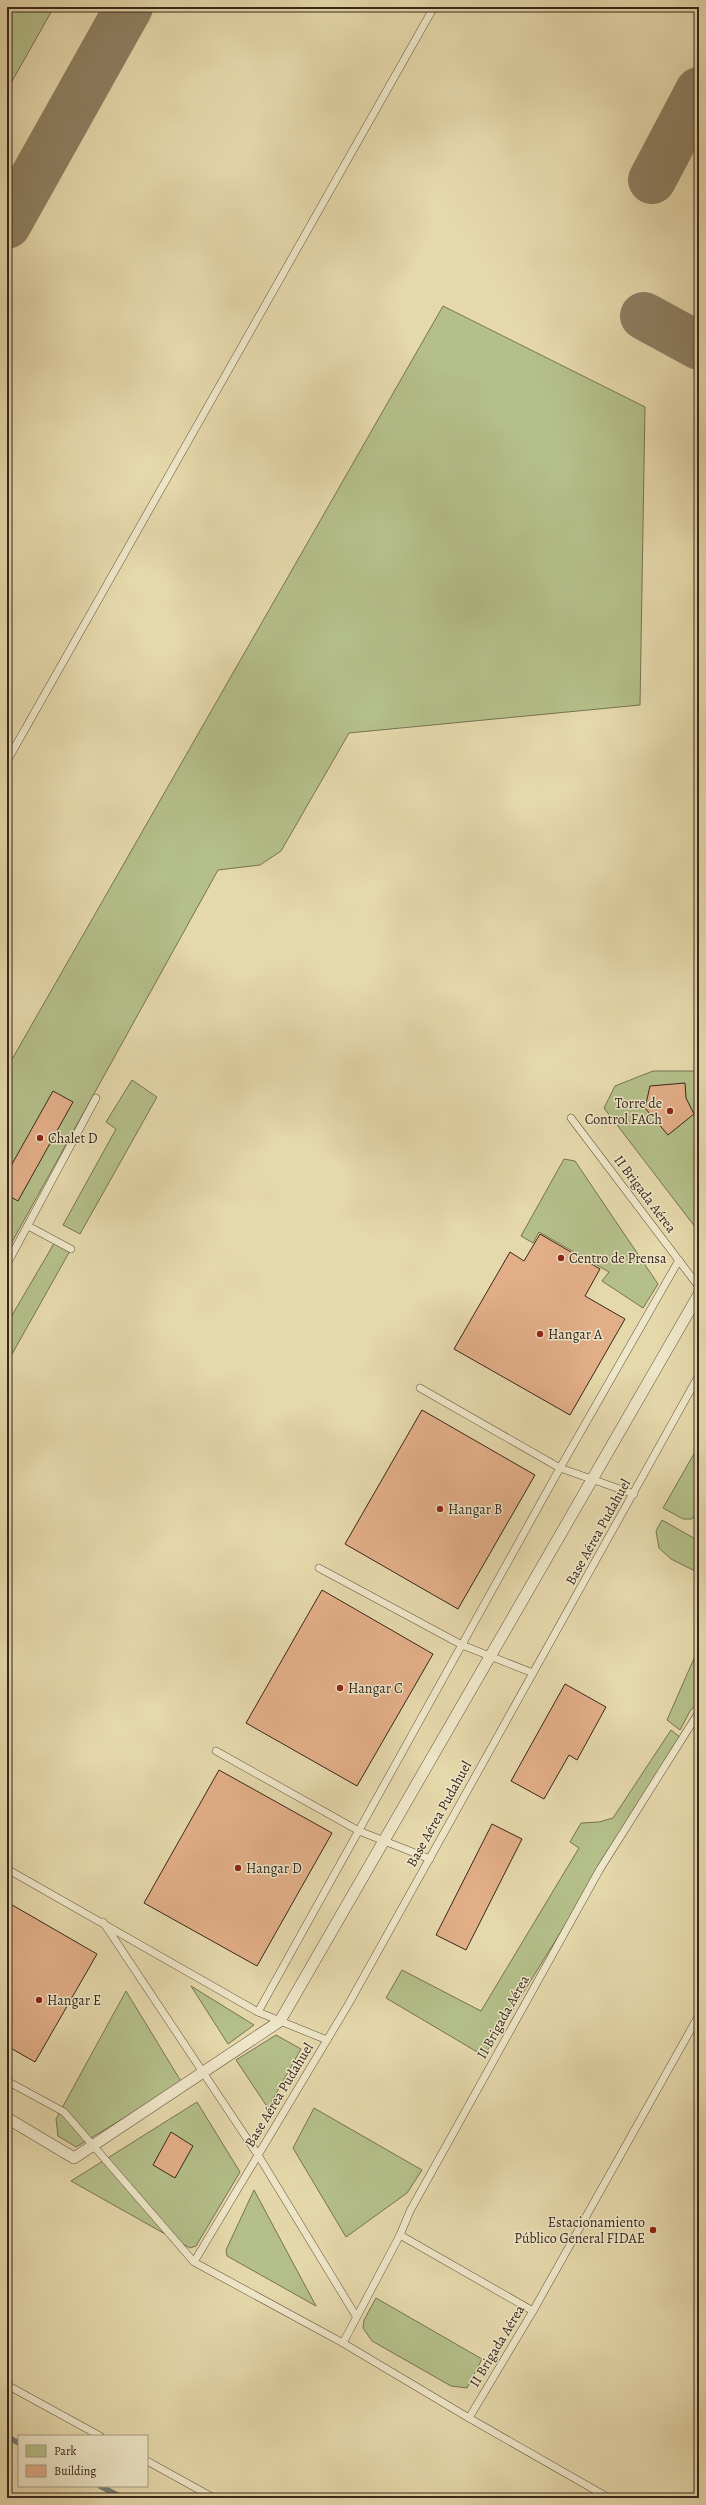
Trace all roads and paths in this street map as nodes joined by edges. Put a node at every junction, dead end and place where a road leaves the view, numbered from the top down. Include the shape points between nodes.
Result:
1 (434, 7) edge
2 (7, 761) edge
3 (96, 1098) dead end
4 (571, 1118) dead end
5 (28, 1226) junction
6 (72, 1249) dead end
7 (679, 1260) junction
8 (7, 1264) edge
9 (699, 1287) edge
10 (699, 1294) edge
11 (699, 1375) edge
12 (420, 1388) dead end
13 (560, 1468) junction
14 (592, 1480) junction
15 (634, 1494) junction
16 (319, 1568) dead end
17 (462, 1645) junction
18 (490, 1656) junction
19 (533, 1673) junction
20 (699, 1712) edge
21 (216, 1751) dead end
22 (359, 1831) junction
23 (384, 1841) junction
24 (430, 1858) junction
25 (7, 1869) edge
26 (103, 1922) junction
27 (258, 2012) junction
28 (699, 2015) edge
29 (280, 2021) junction
30 (327, 2040) junction
31 (203, 2072) junction
32 (7, 2080) edge
33 (7, 2118) edge
34 (93, 2145) junction
35 (258, 2155) junction
36 (400, 2236) junction
37 (194, 2262) junction
38 (533, 2311) junction
39 (356, 2316) junction
40 (343, 2343) junction
41 (7, 2385) edge
42 (469, 2418) junction
43 (98, 2435) edge
44 (148, 2462) edge
45 (214, 2498) edge
46 (609, 2498) edge

1 - 2 lane
3 - 5 lane
4 - 7 lane, II Brigada Aérea
5 - 6 lane
5 - 8 lane
7 - 9 lane, II Brigada Aérea
7 - 13 lane
10 - 14 street
11 - 15 lane, Base Aérea Pudahuel
12 - 13 lane
13 - 14 lane
13 - 17 lane
14 - 15 lane
14 - 18 street
15 - 19 lane, Base Aérea Pudahuel
16 - 17 lane
17 - 18 lane
17 - 22 lane
18 - 19 lane
18 - 23 street
19 - 24 lane, Base Aérea Pudahuel
20 - 36 lane, II Brigada Aérea via 600,1869 410,2211
21 - 22 lane
22 - 23 lane
22 - 27 lane
23 - 24 lane
23 - 29 street
24 - 30 lane, Base Aérea Pudahuel
25 - 26 lane
26 - 27 lane
26 - 31 lane
27 - 29 lane
28 - 38 lane, II Brigada Aérea
29 - 30 lane
29 - 31 street
30 - 35 lane, Base Aérea Pudahuel
31 - 34 street
31 - 35 lane
32 - 34 lane via 64,2112
33 - 34 street via 74,2158
34 - 37 lane
35 - 37 lane, Base Aérea Pudahuel
35 - 39 lane
36 - 38 lane
36 - 39 lane, II Brigada Aérea
37 - 40 lane
38 - 42 lane, II Brigada Aérea
39 - 40 lane, II Brigada Aérea
40 - 42 lane
41 - 43 lane
42 - 46 lane
44 - 45 lane

